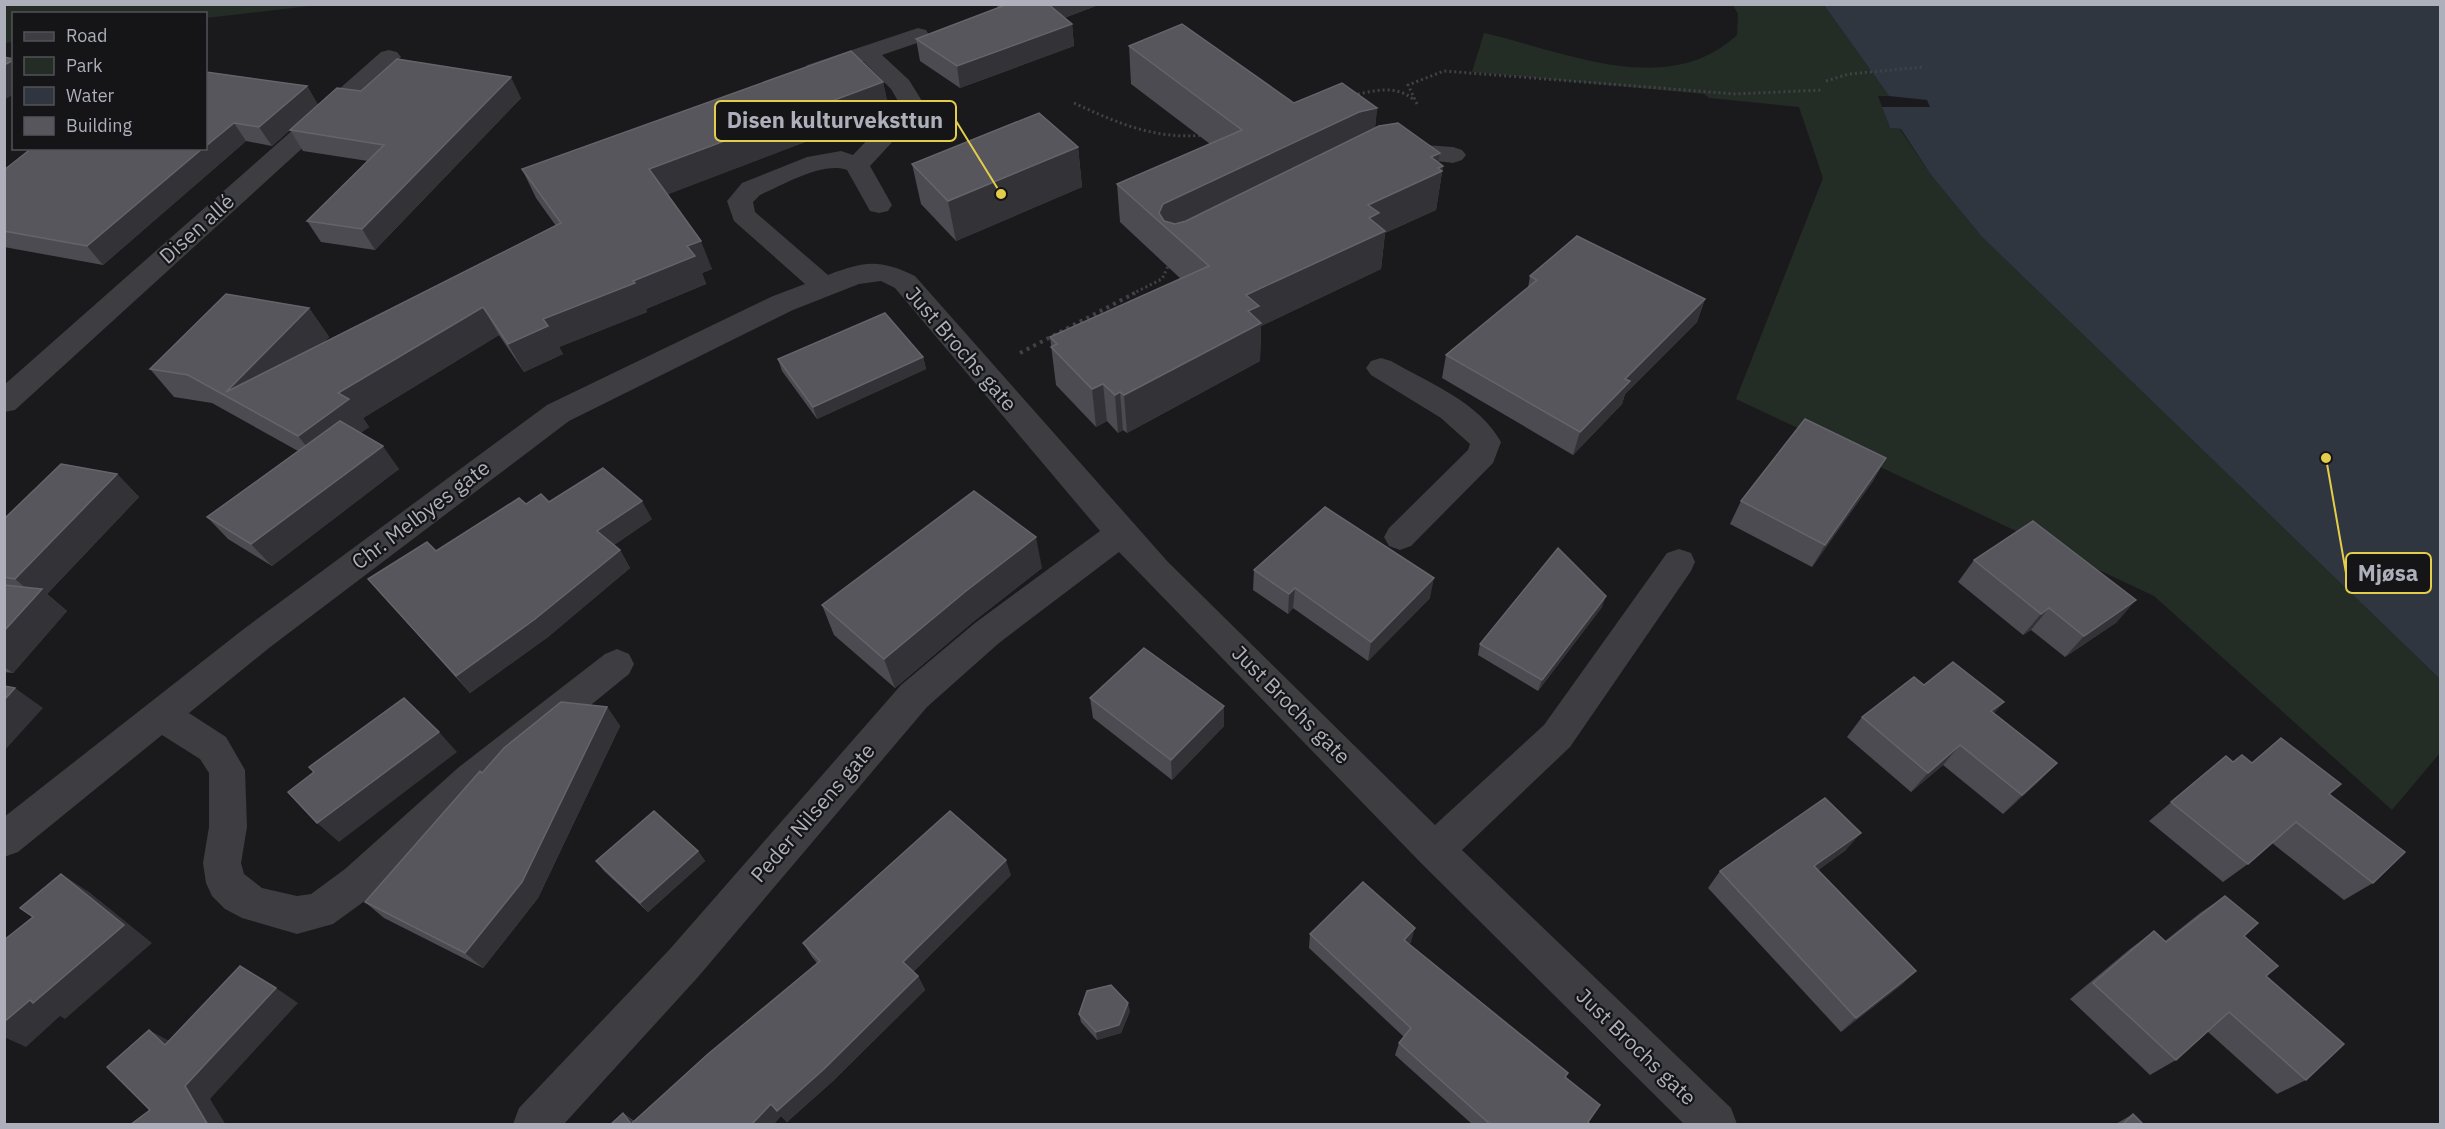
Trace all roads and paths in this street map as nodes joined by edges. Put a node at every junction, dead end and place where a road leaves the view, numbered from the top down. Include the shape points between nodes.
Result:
1 (918, 35) dead end
2 (866, 52) junction
3 (388, 57) dead end
4 (1924, 67) dead end
5 (799, 76) edge
6 (1826, 81) dead end
7 (1822, 90) dead end
8 (1343, 97) edge
9 (1074, 103) dead end
10 (1207, 135) edge
11 (1374, 154) edge
12 (1453, 155) dead end
13 (857, 165) junction
14 (879, 205) dead end
15 (1171, 261) edge
16 (884, 272) joint
17 (825, 287) junction
18 (1381, 369) dead end
19 (982, 373) junction
20 (4, 402) edge
21 (1121, 533) junction
22 (1400, 537) dead end
23 (1679, 562) dead end
24 (617, 664) dead end
25 (161, 715) junction
26 (4, 840) edge
27 (1435, 850) junction
28 (535, 1125) edge
29 (1715, 1125) edge

1 - 2 street
2 - 5 street
2 - 13 street via 901,85 910,101 900,119
3 - 20 street, Disen allé
4 - 6 path via 1849,74
7 - 8 path via 1735,94 1444,71 1408,85 1417,104 1408,93 1391,89
9 - 10 path via 1128,128 1169,137
11 - 12 street via 1407,149
13 - 14 street
13 - 17 street via 841,159 816,162 751,189 740,201 743,215
15 - 19 path via 1162,279
16 - 17 street, Chr. Melbyes gate via 855,275
16 - 19 street, Just Brochs gate via 905,282
17 - 25 street, Chr. Melbyes gate via 783,303 558,412
18 - 22 street via 1462,418 1486,442 1482,455
19 - 21 street, Just Brochs gate
21 - 27 street, Just Brochs gate
21 - 28 street, Peder Nilsens gate via 987,633 914,696 684,963
23 - 27 street via 1557,736
24 - 25 street via 472,779 351,889 319,910 297,915 256,905 226,883 222,862 228,827 227,770 213,748
25 - 26 street, Chr. Melbyes gate
27 - 29 street, Just Brochs gate

